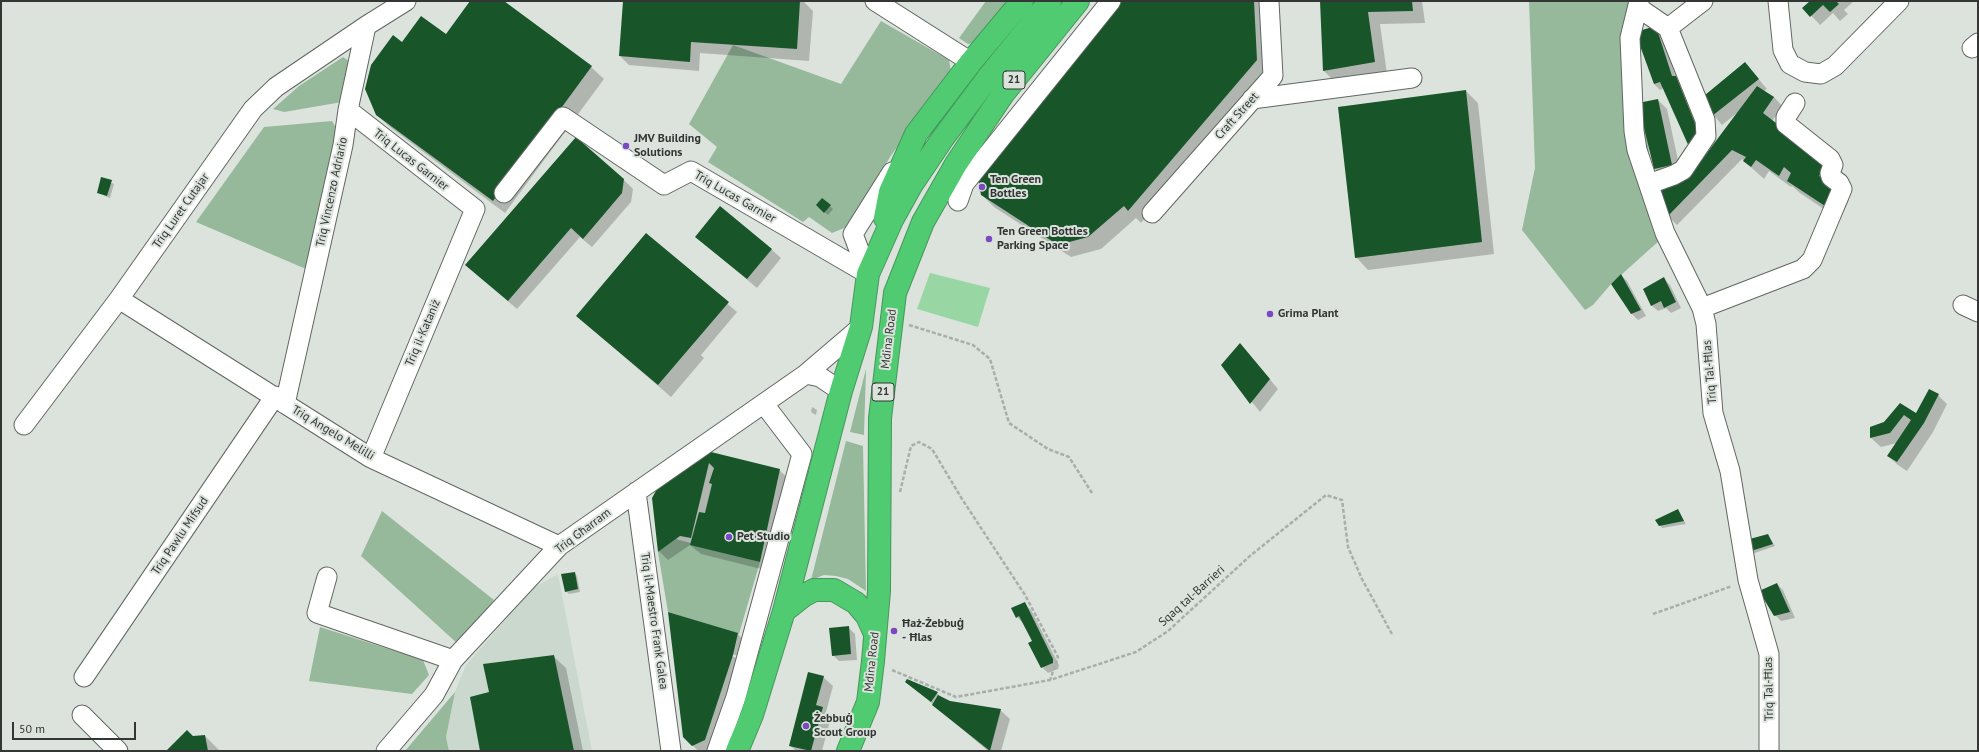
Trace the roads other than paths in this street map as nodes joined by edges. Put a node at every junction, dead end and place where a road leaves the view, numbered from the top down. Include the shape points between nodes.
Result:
1 (406, 1) edge
2 (875, 1) edge
3 (1022, 1) edge
4 (1050, 1) edge
5 (1078, 1) edge
6 (1111, 1) edge
7 (1269, 1) edge
8 (1703, 1) edge
9 (1778, 1) edge
10 (1899, 1) edge
11 (1639, 4) edge
12 (366, 26) junction
13 (1668, 28) junction
14 (971, 62) junction
15 (1412, 78) dead end
16 (1252, 99) junction
17 (1795, 103) dead end
18 (348, 110) junction
19 (916, 134) junction
20 (986, 158) junction
21 (956, 164) junction
22 (1649, 184) junction
23 (504, 193) dead end
24 (958, 201) dead end
25 (475, 209) joint
26 (1152, 213) dead end
27 (879, 251) junction
28 (868, 274) junction
29 (119, 299) junction
30 (1702, 308) junction
31 (861, 327) junction
32 (806, 374) junction
33 (841, 390) junction
34 (280, 400) junction
35 (764, 404) junction
36 (24, 425) dead end
37 (371, 458) junction
38 (636, 492) junction
39 (559, 546) junction
40 (327, 577) dead end
41 (784, 611) junction
42 (875, 634) junction
43 (453, 660) junction
44 (873, 661) junction
45 (84, 677) dead end
46 (82, 715) dead end
47 (752, 715) junction
48 (118, 751) edge
49 (386, 751) edge
50 (671, 751) edge
51 (717, 751) edge
52 (737, 751) edge
53 (746, 751) edge
54 (833, 751) edge
55 (848, 751) edge
56 (1769, 751) edge

1 - 12 street
2 - 14 street
3 - 14 highway
4 - 27 highway, 21 via 943,138 895,214
5 - 21 highway, Mdina Road / 21 via 1003,94
6 - 20 street
7 - 16 street, Craft Street via 1273,76
8 - 13 street
9 - 10 street via 1783,50 1790,64 1805,72 1821,74 1835,66
11 - 13 street
11 - 22 street, Triq Tal-Ħlas via 1630,38 1634,131 1637,150
12 - 18 street, Triq Vincenzo Adriario
12 - 29 street, Triq Luret Cutajar via 287,79 253,109
13 - 22 street via 1707,128 1703,144 1684,170
14 - 19 highway
15 - 16 street
16 - 26 street, Craft Street
17 - 30 street via 1786,117 1786,124 1830,158 1833,165 1831,177 1842,189 1812,260 1803,269
18 - 25 street, Triq Lucas Garnier
18 - 34 street, Triq Vincenzo Adriario via 344,145
19 - 27 highway via 890,192
19 - 28 street via 853,234
20 - 21 street
20 - 24 street via 964,184
21 - 42 highway, Mdina Road / 21 via 923,222 895,293 880,418 879,592
22 - 30 street, Triq Tal-Ħlas via 1671,247
23 - 28 street, Triq Lucas Garnier via 563,117 664,185 691,171
25 - 37 street, Triq il-Kataniż
27 - 28 highway, 21
28 - 31 highway, 21
29 - 34 street, Triq Angelo Melilli
29 - 36 street, Triq Luret Cutajar
30 - 56 street, Triq Tal-Ħlas via 1706,324 1713,413 1730,471 1748,580 1769,654
31 - 32 street, Triq Għarram
31 - 33 highway, 21
32 - 33 street via 820,376
32 - 35 street, Triq Għarram
33 - 41 highway, 21
34 - 37 street, Triq Angelo Melilli
34 - 45 street, Triq Pawlu Mifsud
35 - 38 street, Triq Għarram
35 - 51 street via 802,454 736,697
37 - 39 street, Triq Angelo Melilli
38 - 39 street, Triq Għarram
38 - 50 street, Triq il-Maestro Frank Galea
39 - 43 street, Triq Għarram
40 - 43 street via 317,613
41 - 42 highway via 814,590 834,590 856,603 867,616
41 - 47 highway, 21
42 - 44 highway, Mdina Road / 21
43 - 49 street, Triq Għarram via 434,695
44 - 54 highway
44 - 55 highway, Mdina Road / 21 via 868,702
46 - 48 street
47 - 52 highway, 21
47 - 53 highway

